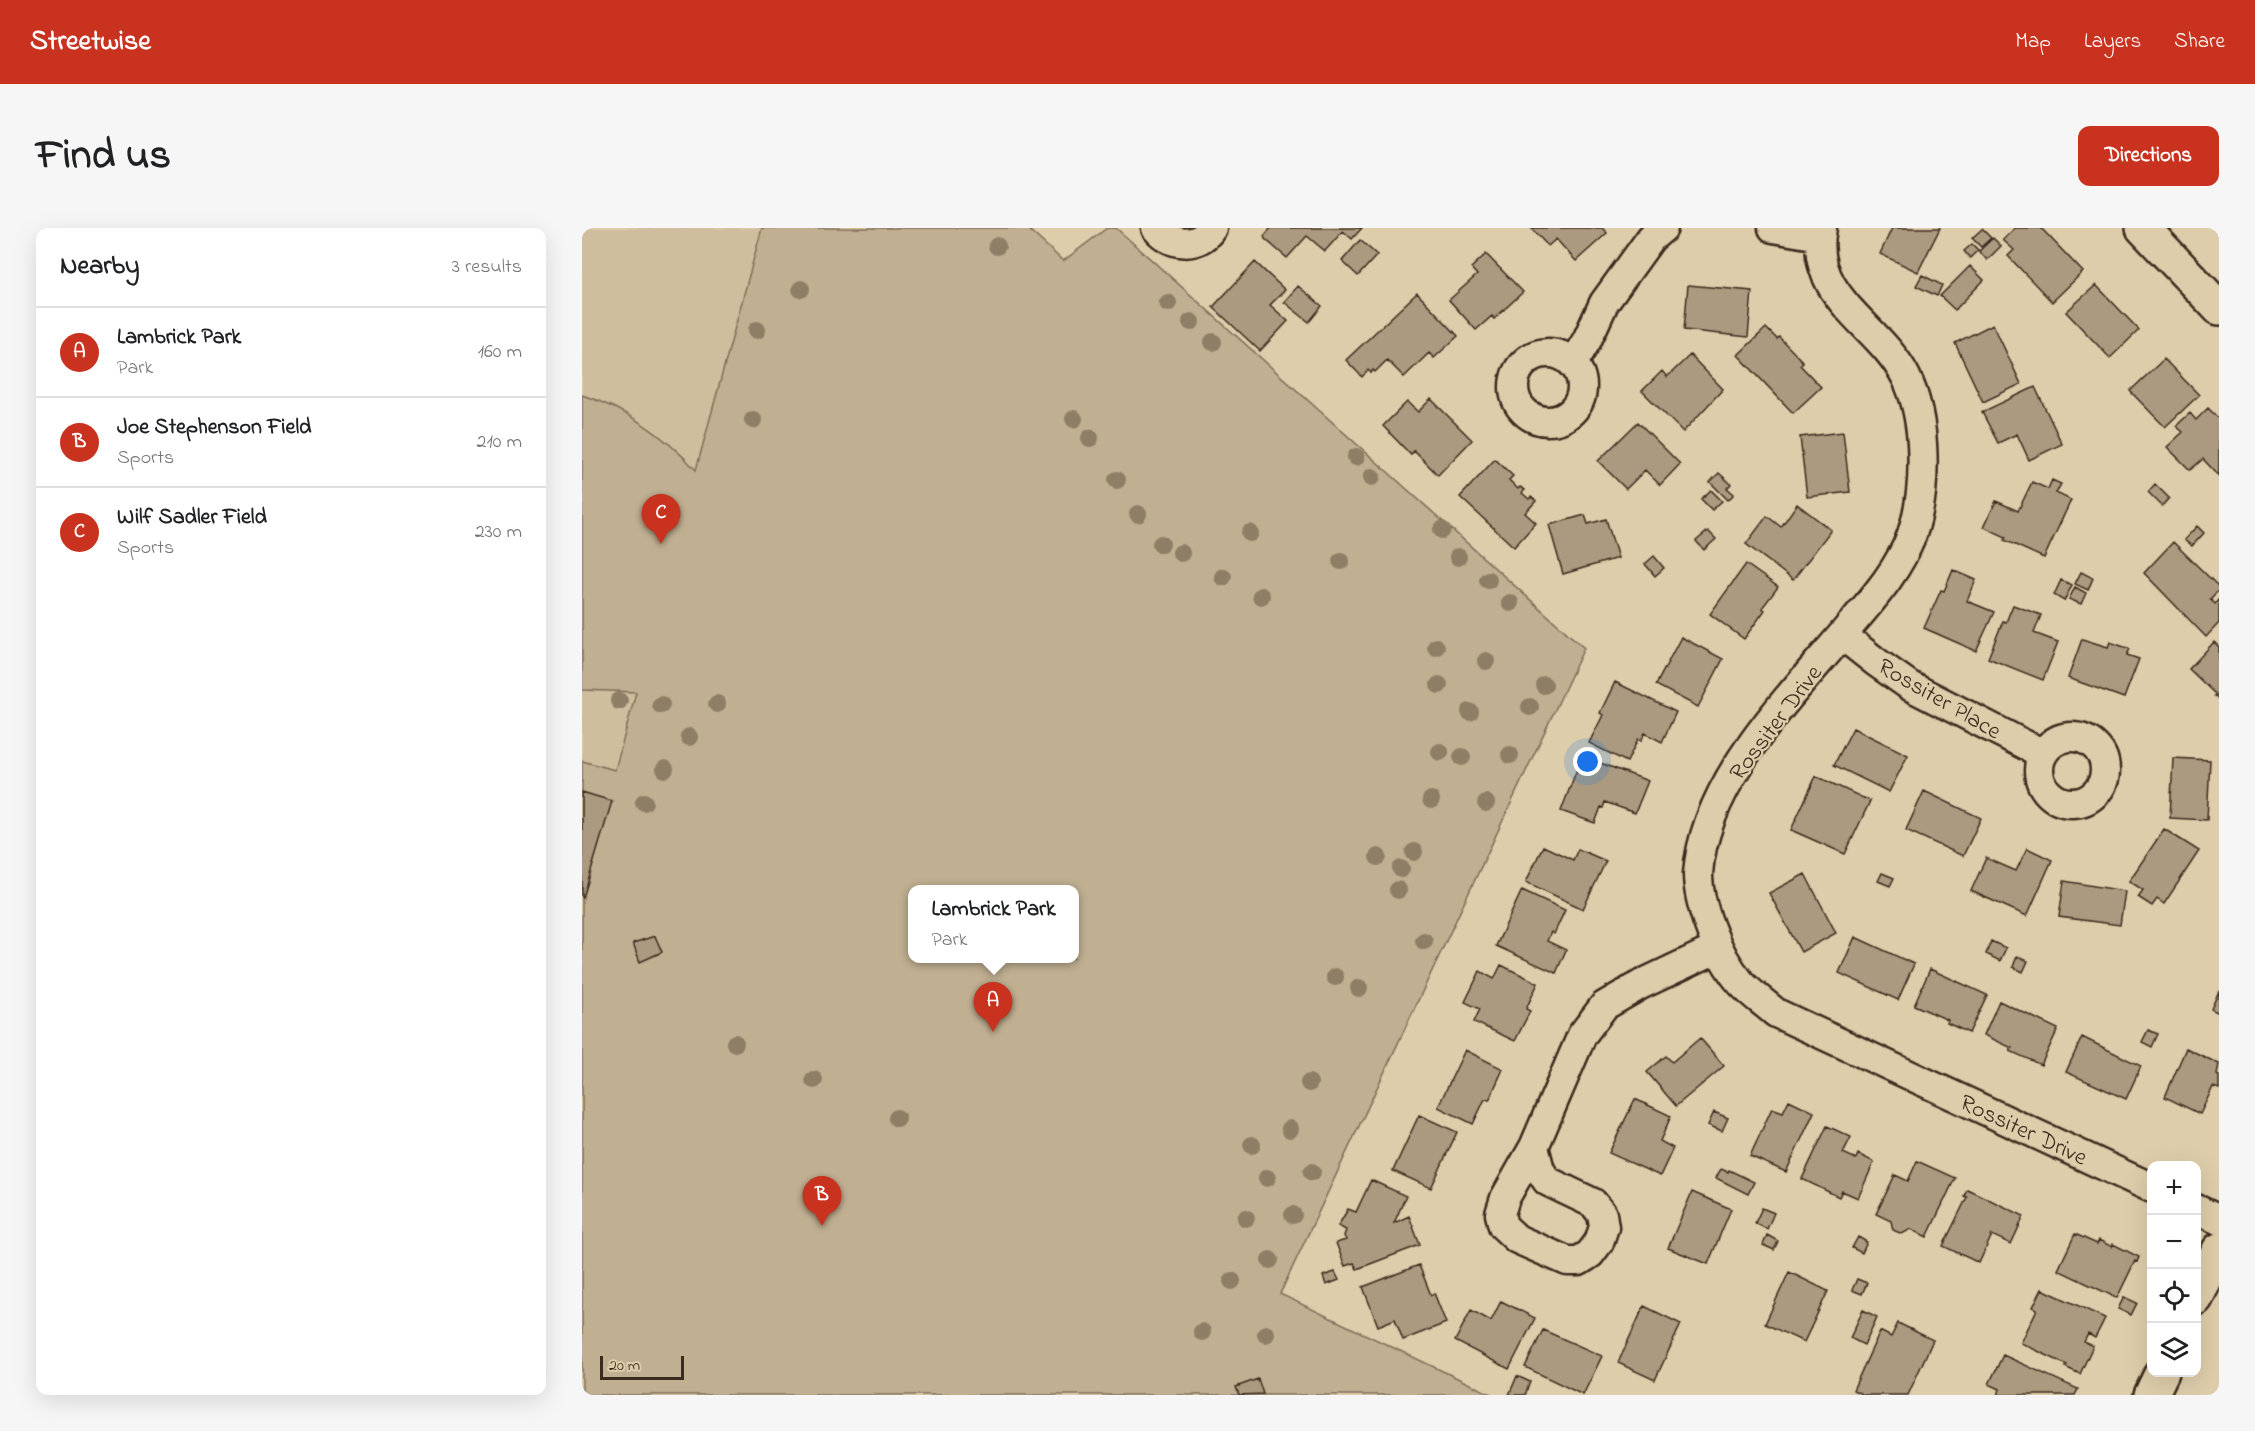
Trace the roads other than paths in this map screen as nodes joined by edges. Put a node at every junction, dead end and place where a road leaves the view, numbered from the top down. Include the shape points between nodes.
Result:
1 (1156, 228) edge
2 (1212, 228) edge
3 (1663, 228) edge
4 (1773, 228) edge
5 (2143, 228) edge
6 (1821, 232) edge
7 (2219, 308) edge
8 (1573, 363) dead end
9 (1842, 635) junction
10 (2043, 754) dead end
11 (1718, 948) junction
12 (1534, 1147) dead end
13 (2147, 1186) edge
14 (2201, 1211) edge
15 (2219, 1220) edge
16 (2219, 1250) edge
17 (2201, 1288) edge
18 (2160, 1377) edge
19 (2151, 1395) edge

1 - 2 street via 1176,243 1200,240
3 - 8 street via 1651,238 1605,303
4 - 6 street
5 - 7 street
6 - 9 street, Rossiter Drive via 1820,255 1826,277 1906,378 1921,444 1920,507 1911,535 1884,586
9 - 10 street, Rossiter Place via 1910,686
9 - 11 street, Rossiter Drive via 1758,736 1719,800 1701,849 1698,877
11 - 12 street via 1604,1005 1582,1035
11 - 13 street, Rossiter Drive via 1742,983 1776,1013
14 - 15 street
16 - 17 street
18 - 19 street

